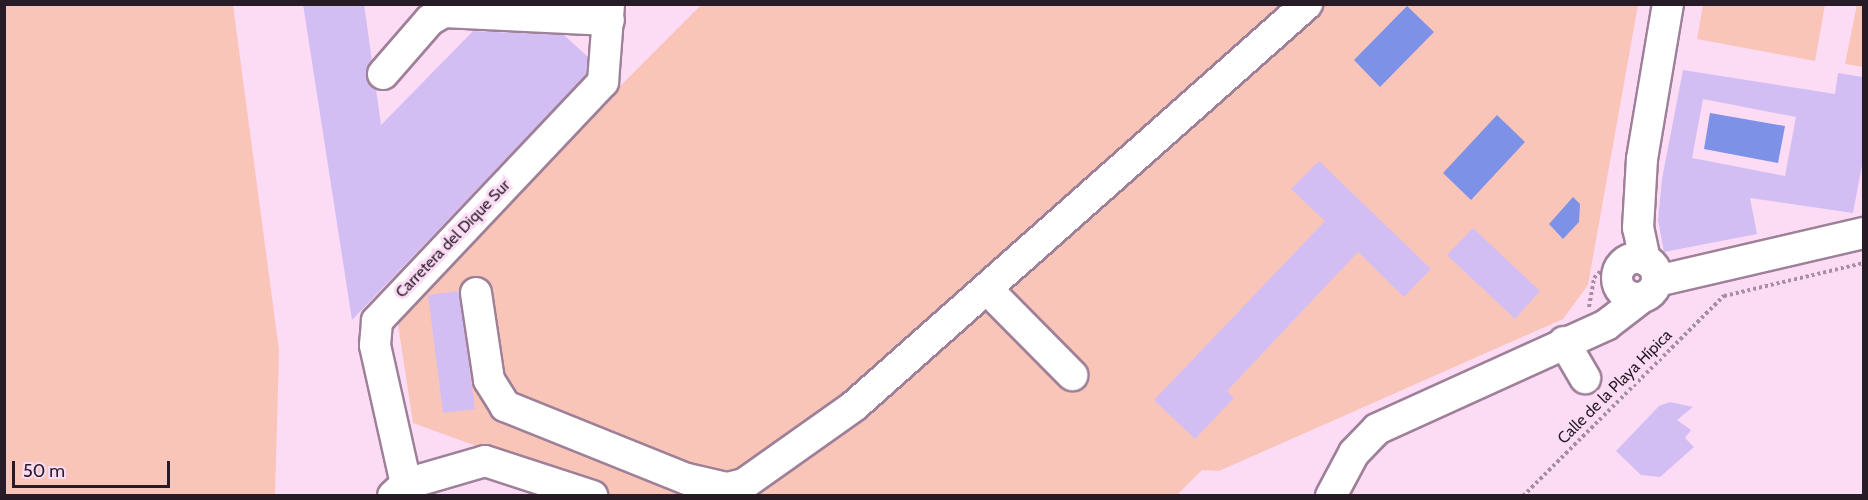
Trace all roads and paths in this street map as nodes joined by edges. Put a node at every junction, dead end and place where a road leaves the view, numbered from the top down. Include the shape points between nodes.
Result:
1 (1307, 4) edge
2 (1668, 4) edge
3 (609, 12) edge
4 (383, 74) dead end
5 (1863, 233) edge
6 (1863, 263) edge
7 (1637, 278) junction
8 (988, 290) junction
9 (476, 293) dead end
10 (1573, 338) junction
11 (1072, 375) dead end
12 (1585, 378) dead end
13 (400, 490) edge
14 (592, 495) edge
15 (1330, 495) edge
16 (1523, 495) edge

1 - 8 street
2 - 7 street via 1642,159
3 - 4 street via 444,12 430,20
3 - 13 street, Carretera del Dique Sur via 603,82 377,321 375,345
5 - 7 street
6 - 16 path, Calle de la Playa Hípica via 1724,296
7 - 10 street
8 - 9 street via 854,406 762,476 727,488 687,479 505,406 489,380
8 - 11 street
10 - 12 street
10 - 15 street via 1377,429 1354,453
13 - 14 street via 485,461

